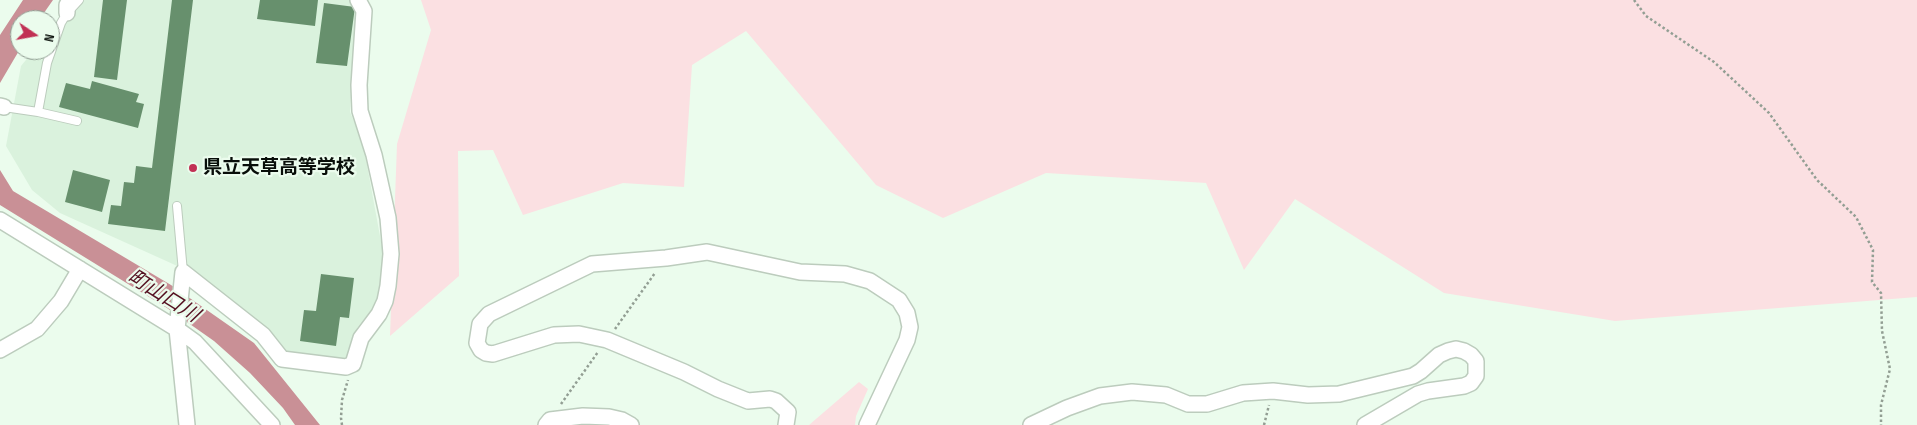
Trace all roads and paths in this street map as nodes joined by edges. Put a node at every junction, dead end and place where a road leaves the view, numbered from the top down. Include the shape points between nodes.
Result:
1 (79, 0) edge
2 (358, 0) edge
3 (1634, 0) edge
4 (68, 7) edge
5 (2, 106) edge
6 (38, 112) junction
7 (76, 121) dead end
8 (176, 206) dead end
9 (0, 220) edge
10 (80, 269) junction
11 (655, 273) dead end
12 (183, 275) junction
13 (177, 325) junction
14 (604, 344) junction
15 (0, 350) edge
16 (353, 364) junction
17 (1272, 391) junction
18 (548, 422) edge
19 (187, 425) edge
20 (272, 425) edge
21 (342, 425) edge
22 (631, 425) edge
23 (786, 425) edge
24 (867, 425) edge
25 (1031, 425) edge
26 (1264, 425) edge
27 (1365, 425) edge
28 (1881, 425) edge

1 - 4 lane
2 - 16 street via 364,11 360,111 386,210 390,254 385,301 361,338
3 - 28 path via 1646,16 1714,62 1769,113 1817,180 1856,217 1873,250 1872,282 1881,293 1882,331 1890,369 1881,405
4 - 6 lane via 47,63
5 - 6 lane
6 - 7 lane
8 - 12 lane
9 - 10 street
10 - 13 street
10 - 15 street via 61,301 37,329
11 - 14 path
12 - 13 street
12 - 16 street via 263,334 282,359 346,367
13 - 19 street
13 - 20 street
14 - 18 path
14 - 23 street via 748,401 776,401 788,412
14 - 24 street via 579,334 554,335 493,354 481,350 477,343 480,324 489,314 592,264 707,252 800,272 845,274 870,282 899,300 907,313 910,327
16 - 21 path via 342,400
17 - 25 street via 1244,393 1207,404 1188,404 1166,395 1132,392 1100,396
17 - 26 path
17 - 27 street via 1308,396 1362,390 1413,376 1439,355 1456,349 1471,355 1476,361 1476,376 1471,383 1418,394
18 - 22 street via 582,416 610,417

